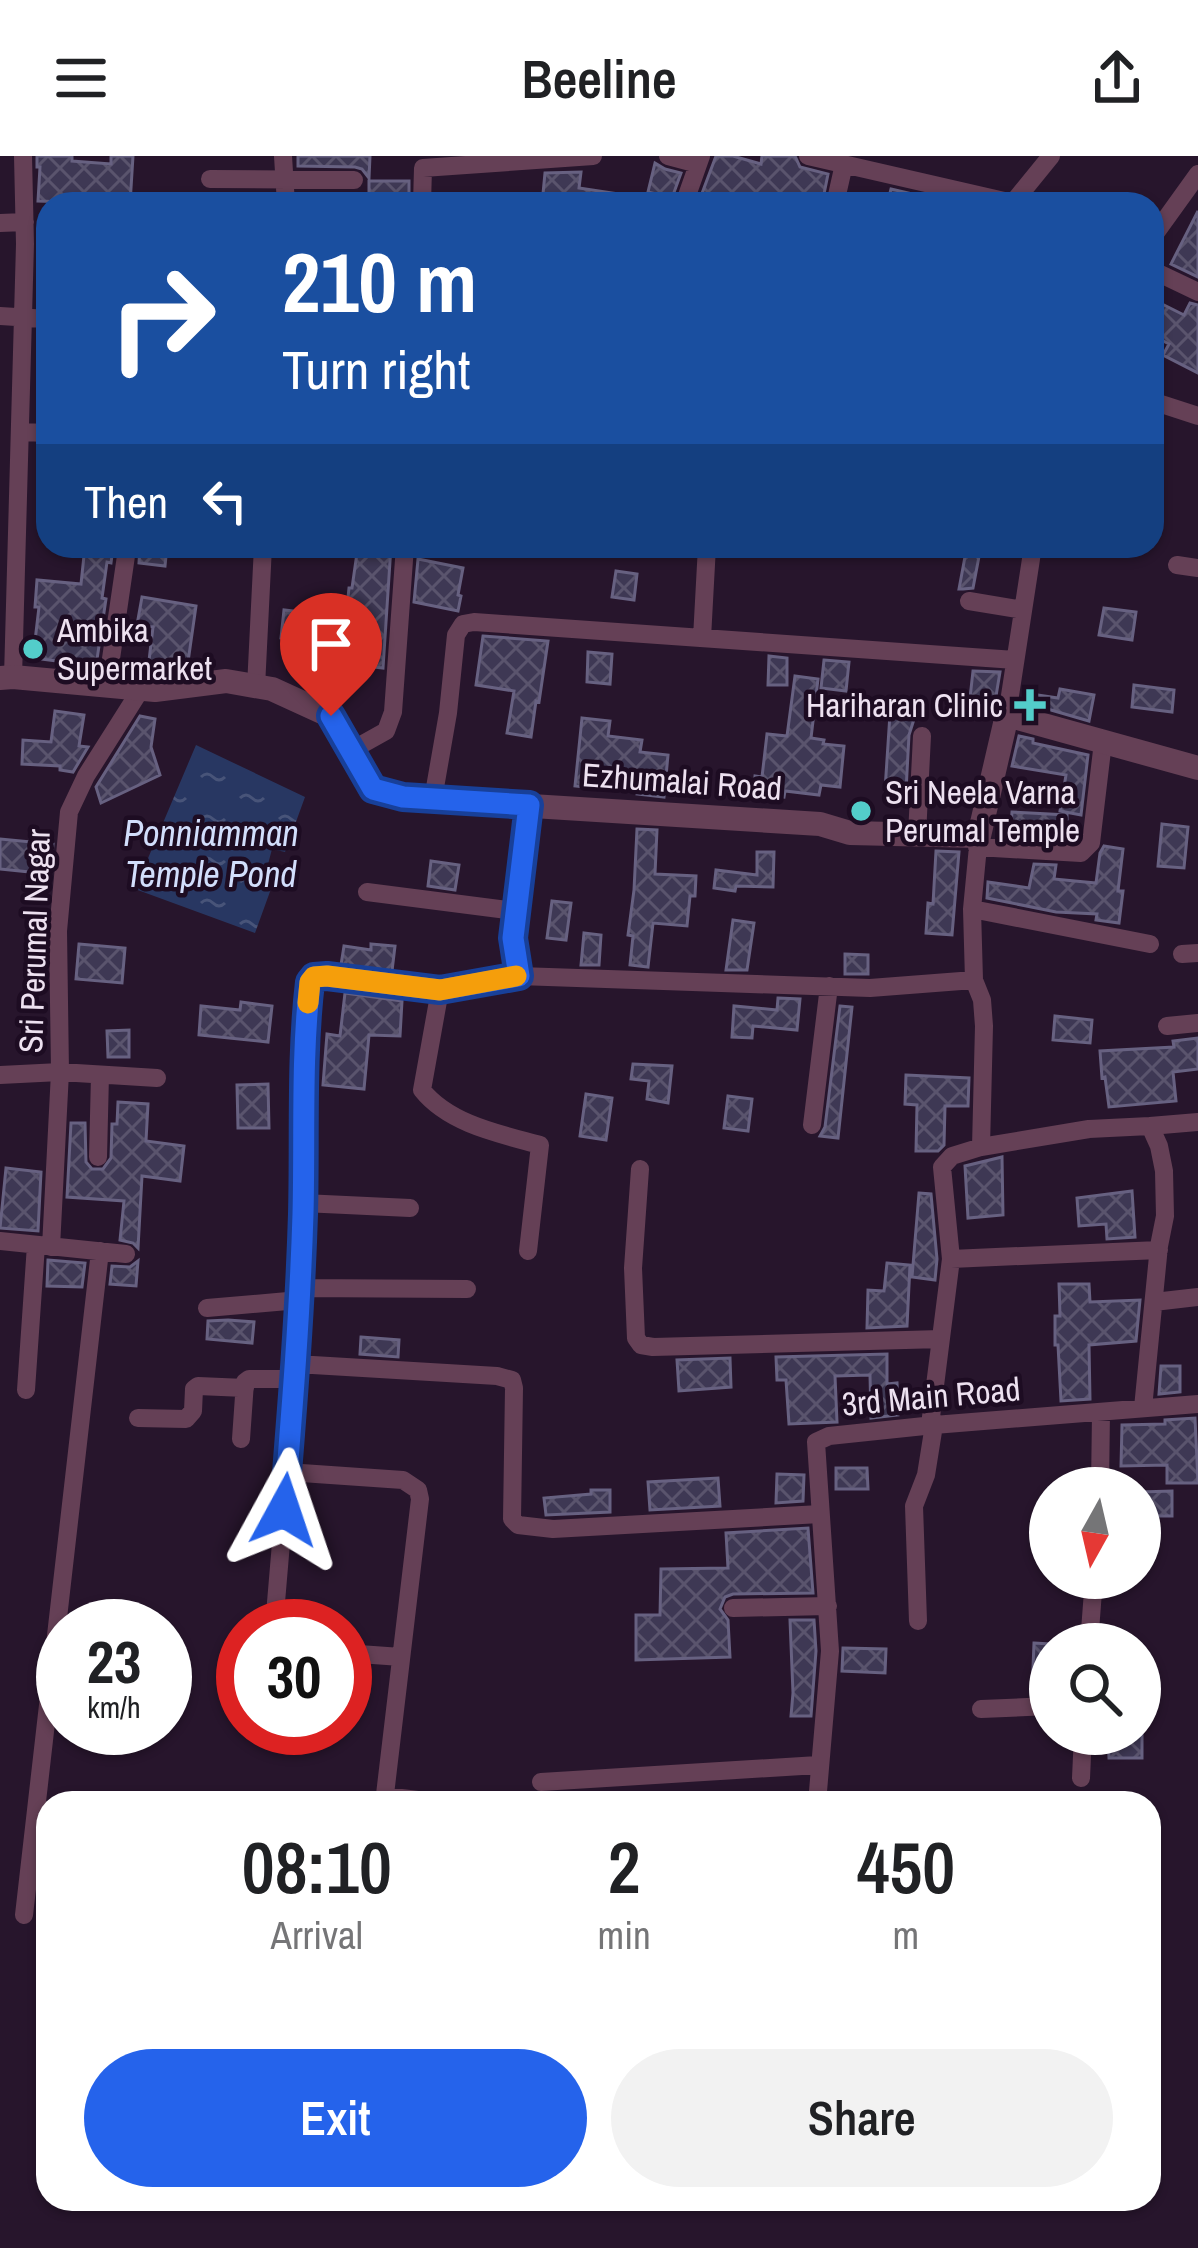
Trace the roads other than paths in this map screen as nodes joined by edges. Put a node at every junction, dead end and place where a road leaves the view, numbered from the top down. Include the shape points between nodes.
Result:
1 (22, 156) edge
2 (284, 156) edge
3 (593, 156) edge
4 (668, 156) edge
5 (808, 156) edge
6 (905, 156) edge
7 (1051, 156) edge
8 (699, 160) edge
9 (844, 164) junction
10 (1198, 174) edge
11 (892, 175) junction
12 (209, 179) dead end
13 (354, 180) dead end
14 (286, 181) junction
15 (286, 192) edge
16 (422, 192) edge
17 (688, 192) edge
18 (838, 192) edge
19 (965, 192) edge
20 (1022, 192) edge
21 (36, 219) edge
22 (24, 220) junction
23 (1164, 221) edge
24 (0, 223) edge
25 (1164, 276) edge
26 (1198, 292) edge
27 (0, 316) edge
28 (23, 317) junction
29 (36, 318) edge
30 (1164, 404) edge
31 (1198, 416) edge
32 (20, 432) junction
33 (36, 433) edge
34 (126, 558) edge
35 (262, 558) edge
36 (404, 558) edge
37 (706, 558) edge
38 (1031, 558) edge
39 (1177, 565) dead end
40 (1198, 568) edge
41 (969, 602) dead end
42 (1023, 610) junction
43 (702, 638) junction
44 (1016, 660) junction
45 (7, 678) edge
46 (107, 686) junction
47 (256, 687) junction
48 (141, 689) junction
49 (1007, 715) junction
50 (922, 736) dead end
51 (1103, 742) junction
52 (352, 749) junction
53 (1198, 768) edge
54 (433, 800) junction
55 (529, 805) junction
56 (917, 835) junction
57 (978, 842) junction
58 (367, 892) dead end
59 (972, 909) junction
60 (515, 911) junction
61 (1150, 944) dead end
62 (519, 976) junction
63 (974, 980) junction
64 (829, 986) junction
65 (440, 990) junction
66 (1198, 1023) edge
67 (1167, 1026) dead end
68 (60, 1072) junction
69 (0, 1075) edge
70 (100, 1075) junction
71 (157, 1078) dead end
72 (1198, 1122) edge
73 (812, 1125) dead end
74 (1150, 1126) junction
75 (981, 1147) junction
76 (98, 1157) dead end
77 (640, 1169) dead end
78 (303, 1203) junction
79 (410, 1208) dead end
80 (0, 1241) edge
81 (44, 1246) junction
82 (1159, 1250) junction
83 (528, 1251) dead end
84 (100, 1252) junction
85 (126, 1254) dead end
86 (951, 1259) junction
87 (466, 1289) dead end
88 (299, 1294) junction
89 (1198, 1297) edge
90 (1154, 1302) junction
91 (206, 1308) dead end
92 (941, 1339) junction
93 (295, 1371) junction
94 (244, 1388) junction
95 (26, 1390) dead end
96 (1198, 1404) edge
97 (1143, 1408) junction
98 (1101, 1412) junction
99 (138, 1418) dead end
100 (932, 1425) junction
101 (241, 1438) dead end
102 (1100, 1467) edge
103 (287, 1472) junction
104 (820, 1514) junction
105 (276, 1599) edge
106 (828, 1606) junction
107 (733, 1608) dead end
108 (918, 1621) dead end
109 (372, 1655) edge
110 (401, 1657) junction
111 (1029, 1707) edge
112 (981, 1708) dead end
113 (1083, 1755) edge
114 (818, 1765) junction
115 (1081, 1778) dead end
116 (541, 1782) dead end
117 (38, 1791) edge
118 (385, 1791) edge
119 (817, 1791) edge
120 (36, 1810) edge
121 (24, 1915) dead end

1 - 22 street
2 - 14 street
3 - 16 street via 423,168
4 - 8 street
5 - 9 street
6 - 11 street
7 - 20 street
8 - 17 street
9 - 11 street
9 - 18 street
10 - 23 street
11 - 19 street
12 - 14 street
13 - 14 street
14 - 15 street
21 - 22 street
22 - 24 street
22 - 28 street
25 - 26 street
27 - 28 street
28 - 29 street
28 - 32 street
30 - 31 street
32 - 33 street
32 - 45 street
34 - 46 street
35 - 47 street
36 - 52 street via 393,712 386,731
37 - 43 street
38 - 42 street
39 - 40 street
41 - 42 street
42 - 44 street
43 - 44 street
43 - 54 street via 463,624
44 - 49 street
45 - 46 street, Ezhumalai Road
46 - 48 street, Ezhumalai Road
47 - 48 street, Ezhumalai Road
47 - 52 street, Ezhumalai Road via 331,716
48 - 68 street, Sri Perumal Nagar via 69,812 58,931
49 - 51 street
49 - 57 street
50 - 56 street
51 - 53 street
51 - 57 street via 1086,851
52 - 54 street, Ezhumalai Road via 373,789
54 - 55 street, Ezhumalai Road
55 - 56 street, Ezhumalai Road
55 - 60 street
56 - 57 street, Ezhumalai Road
57 - 59 street
58 - 60 street
59 - 61 street
59 - 63 street
60 - 62 street
62 - 64 street
62 - 65 street
63 - 64 street
63 - 75 street via 984,1026
64 - 73 street
65 - 78 street via 327,976 310,982
65 - 83 street via 422,1090 467,1122 540,1145
66 - 67 street
68 - 69 street
68 - 70 street, Sri Perumal Nagar
68 - 81 street, Sri Perumal Nagar
70 - 71 street, Sri Perumal Nagar
70 - 76 street
72 - 74 street
74 - 75 street
74 - 82 street via 1164,1171
75 - 86 street via 942,1167
77 - 92 street via 633,1268 640,1345
78 - 79 street
78 - 88 street
80 - 81 street
81 - 84 street
81 - 95 street, Sri Perumal Nagar
82 - 86 street
82 - 90 street
84 - 85 street
84 - 117 street
86 - 92 street
87 - 88 street
88 - 91 street
88 - 93 street
89 - 90 street
90 - 97 street
92 - 100 street
93 - 94 street via 249,1379
93 - 103 street
93 - 104 street via 512,1380 518,1525
94 - 99 street via 197,1386 186,1419
94 - 101 street
96 - 97 street, 3rd Main Road
97 - 98 street, 3rd Main Road
98 - 100 street, 3rd Main Road
98 - 102 street
100 - 104 street, 3rd Main Road via 816,1442
100 - 108 street via 914,1505
103 - 105 street
103 - 110 street via 403,1480 418,1490
104 - 106 street, 3rd Main Road
106 - 107 street
106 - 114 street, 3rd Main Road
109 - 110 street
110 - 118 street
111 - 112 street
113 - 115 street
114 - 116 street
114 - 119 street, 3rd Main Road
120 - 121 street

